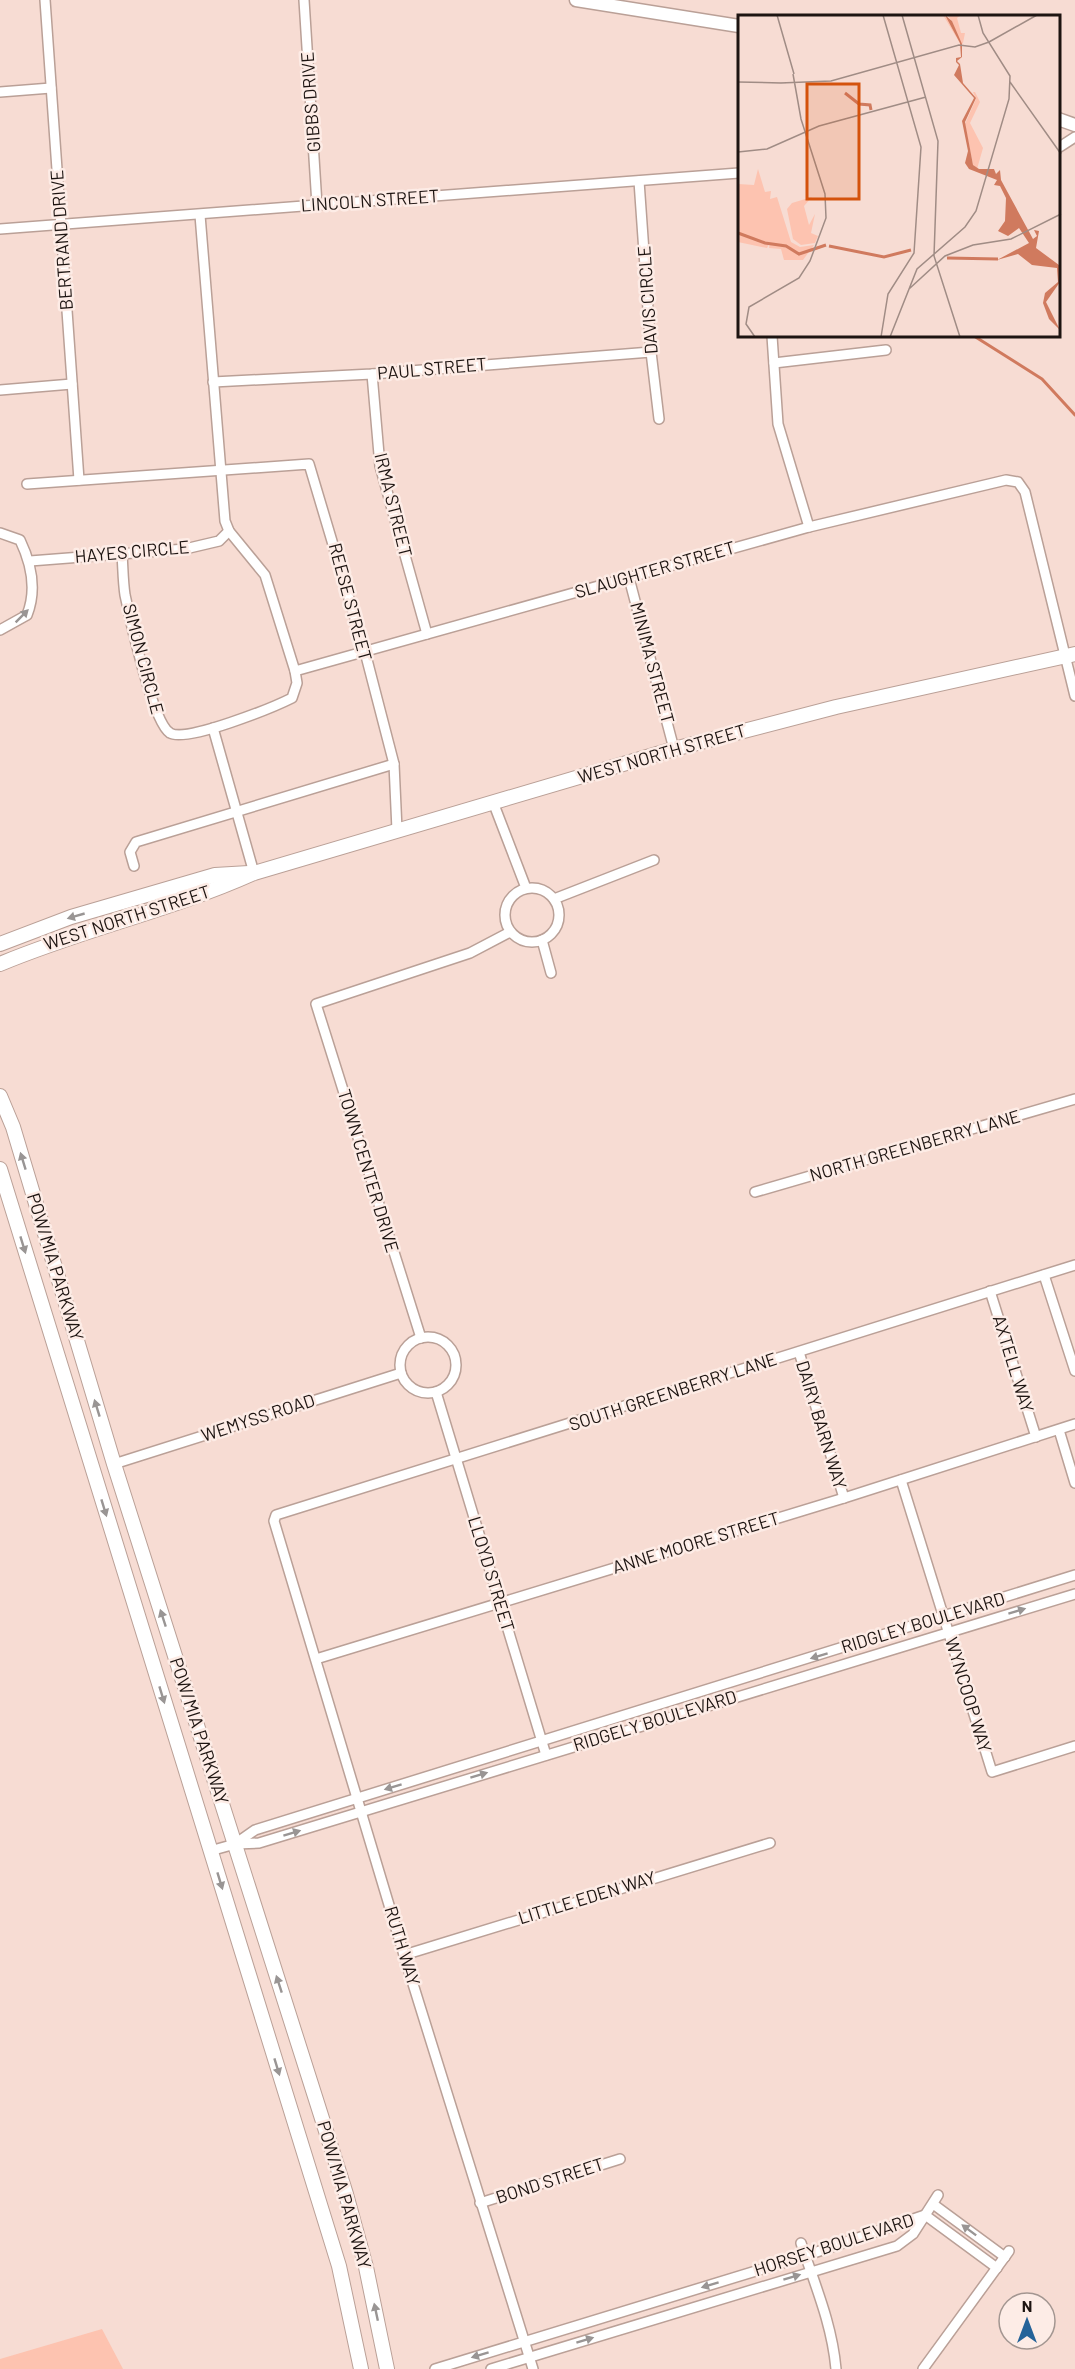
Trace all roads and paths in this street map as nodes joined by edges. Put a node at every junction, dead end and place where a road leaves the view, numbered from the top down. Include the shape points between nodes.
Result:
1 (45, 0) edge
2 (304, 0) edge
3 (576, 0) edge
4 (615, 0) edge
5 (638, 8) junction
6 (738, 26) edge
7 (51, 88) junction
8 (0, 92) edge
9 (1060, 119) edge
10 (1075, 125) edge
11 (1075, 137) edge
12 (1060, 147) edge
13 (738, 173) edge
14 (639, 181) junction
15 (317, 205) junction
16 (200, 215) junction
17 (61, 225) junction
18 (0, 229) edge
19 (772, 338) edge
20 (886, 351) dead end
21 (651, 352) junction
22 (774, 363) junction
23 (372, 374) junction
24 (213, 382) junction
25 (72, 384) junction
26 (0, 390) edge
27 (659, 419) dead end
28 (220, 470) junction
29 (79, 480) junction
30 (27, 484) dead end
31 (809, 527) junction
32 (229, 531) junction
33 (0, 533) edge
34 (122, 554) junction
35 (30, 561) junction
36 (629, 578) junction
37 (0, 630) edge
38 (427, 634) junction
39 (364, 652) junction
40 (1069, 656) edge
41 (295, 671) junction
42 (1075, 696) edge
43 (213, 728) junction
44 (674, 749) junction
45 (394, 764) junction
46 (494, 802) junction
47 (236, 812) junction
48 (397, 830) junction
49 (654, 860) dead end
50 (134, 866) dead end
51 (254, 873) junction
52 (526, 888) junction
53 (554, 899) junction
54 (52, 923) junction
55 (510, 932) junction
56 (0, 934) edge
57 (542, 940) junction
58 (0, 944) edge
59 (4, 963) edge
60 (551, 973) dead end
61 (0, 1096) edge
62 (1075, 1100) edge
63 (0, 1169) edge
64 (755, 1192) dead end
65 (1075, 1265) edge
66 (1044, 1275) junction
67 (990, 1291) junction
68 (421, 1338) junction
69 (799, 1352) junction
70 (1075, 1371) edge
71 (401, 1373) junction
72 (436, 1392) junction
73 (1075, 1425) edge
74 (1059, 1430) junction
75 (1036, 1437) junction
76 (87, 1453) junction
77 (456, 1459) junction
78 (114, 1464) junction
79 (901, 1480) junction
80 (1075, 1483) edge
81 (844, 1498) junction
82 (274, 1521) joint
83 (1075, 1575) edge
84 (1075, 1594) edge
85 (500, 1602) junction
86 (944, 1617) junction
87 (949, 1632) junction
88 (316, 1659) junction
89 (794, 1664) junction
90 (770, 1671) joint
91 (798, 1677) junction
92 (542, 1740) junction
93 (1075, 1746) edge
94 (546, 1755) junction
95 (358, 1798) junction
96 (362, 1811) junction
97 (770, 1843) dead end
98 (235, 1844) junction
99 (210, 1851) junction
100 (404, 1955) junction
101 (620, 2158) dead end
102 (480, 2203) junction
103 (925, 2215) junction
104 (801, 2243) dead end
105 (805, 2256) junction
106 (996, 2268) junction
107 (812, 2271) junction
108 (524, 2342) junction
109 (529, 2357) junction
110 (361, 2369) edge
111 (387, 2369) edge
112 (435, 2369) edge
113 (491, 2369) edge
114 (533, 2369) edge
115 (836, 2369) edge
116 (923, 2369) edge

1 - 7 street, BERTRAND DRIVE
2 - 15 street, GIBBS DRIVE
3 - 5 street
4 - 5 street
5 - 6 street
7 - 8 street
7 - 17 street, BERTRAND DRIVE
9 - 10 street
11 - 12 street
13 - 14 street, LINCOLN STREET
14 - 15 street, LINCOLN STREET
14 - 21 street, DAVIS CIRCLE
15 - 16 street, LINCOLN STREET
16 - 17 street, LINCOLN STREET
16 - 24 street
17 - 18 street, LINCOLN STREET
17 - 25 street, BERTRAND DRIVE
19 - 22 street
20 - 22 street
21 - 23 street, PAUL STREET
21 - 27 street, DAVIS CIRCLE
22 - 31 street via 778,424
23 - 24 street, PAUL STREET
23 - 38 street, IRMA STREET via 380,466
24 - 28 street
25 - 26 street
25 - 29 street, BERTRAND DRIVE
28 - 29 street, REESE STREET
28 - 32 street
28 - 39 street, REESE STREET via 309,464
29 - 30 street, REESE STREET
31 - 36 street, SLAUGHTER STREET
31 - 40 street, SLAUGHTER STREET via 1006,480 1018,482
32 - 34 street, HAYES CIRCLE via 219,541 204,545
32 - 41 street, SIMON CIRCLE via 264,575
33 - 35 street via 20,540
34 - 35 street, HAYES CIRCLE
34 - 43 street, SIMON CIRCLE via 125,595 162,726 172,735 182,736
37 -> 35 street via 27,615 31,605
36 - 38 street, SLAUGHTER STREET
36 - 44 street, MINIMA STREET
38 - 39 street, SLAUGHTER STREET
39 - 41 street, SLAUGHTER STREET
39 - 45 street, REESE STREET
40 - 42 street
40 - 44 main road, WEST NORTH STREET via 836,707
41 - 43 street, SIMON CIRCLE via 297,683 292,698
43 - 47 street
44 - 46 main road, WEST NORTH STREET
45 - 47 street
45 - 48 street, REESE STREET
46 - 48 main road, WEST NORTH STREET
46 - 52 street
47 - 50 street via 136,842 130,852
47 - 51 street
48 - 51 main road, WEST NORTH STREET
49 - 53 street
51 -> 54 main road, WEST NORTH STREET via 215,875
51 - 59 main road, WEST NORTH STREET
52 - 53 street via 545,891
52 - 55 street via 514,894 506,906 504,919
53 - 57 street via 559,912 557,926
54 - 56 main road
54 - 58 main road, WEST NORTH STREET
55 - 57 street via 525,942
55 - 68 street, TOWN CENTER DRIVE via 470,953 316,1004
57 - 60 street
78 -> 61 main road, POW/MIA PARKWAY via 13,1127
62 - 64 street, NORTH GREENBERRY LANE
63 -> 76 main road, POW/MIA PARKWAY
65 - 66 street, SOUTH GREENBERRY LANE
66 - 67 street, SOUTH GREENBERRY LANE
66 - 70 street
67 - 69 street, SOUTH GREENBERRY LANE
67 - 75 street, AXTELL WAY
68 - 71 street via 406,1348
68 - 72 street via 446,1343 455,1358 450,1383
69 - 77 street, SOUTH GREENBERRY LANE
69 - 81 street, DAIRY BARN WAY
71 - 72 street via 419,1392
71 - 78 street, WEMYSS ROAD
72 - 77 street, LLOYD STREET
73 - 74 street, ANNE MOORE STREET
74 - 75 street, ANNE MOORE STREET
74 - 80 street
75 - 79 street, ANNE MOORE STREET
76 - 78 main road
76 -> 99 main road, POW/MIA PARKWAY
77 - 82 street, SOUTH GREENBERRY LANE via 276,1515
77 - 85 street, LLOYD STREET
98 -> 78 main road, POW/MIA PARKWAY
79 - 81 street, ANNE MOORE STREET
79 - 86 street, WYNCOOP WAY
81 - 85 street, ANNE MOORE STREET
82 - 88 street, RUTH WAY
83 - 86 street, RIDGLEY BOULEVARD
87 -> 84 street, RIDGELY BOULEVARD
85 - 88 street, ANNE MOORE STREET
85 - 92 street, LLOYD STREET
86 - 87 street, WYNCOOP WAY
86 -> 89 street, RIDGLEY BOULEVARD
87 - 91 street, RIDGELY BOULEVARD
87 - 93 street, WYNCOOP WAY via 992,1772
88 - 95 street, RUTH WAY
89 - 90 street, RIDGLEY BOULEVARD
89 - 91 street
90 - 92 street, RIDGELY BOULEVARD
91 - 94 street, RIDGELY BOULEVARD
92 - 94 street, LLOYD STREET
92 -> 95 street, RIDGELY BOULEVARD
96 -> 94 street, RIDGELY BOULEVARD
95 - 96 street, RUTH WAY
95 - 98 street, RIDGELY BOULEVARD via 255,1830
98 -> 96 street, RIDGELY BOULEVARD via 259,1843
96 - 100 street, RUTH WAY
97 - 100 street, LITTLE EDEN WAY
98 - 99 street, RIDGELY BOULEVARD
111 -> 98 main road, POW/MIA PARKWAY via 346,2194
99 -> 110 main road, POW/MIA PARKWAY via 339,2266
100 - 102 street, RUTH WAY
101 - 102 street, BOND STREET
102 - 108 street, RUTH WAY
103 - 105 street, HORSEY BOULEVARD
103 - 106 street
106 -> 103 street via 1007,2254 936,2199
103 - 107 street, HORSEY BOULEVARD via 913,2234 897,2246
104 - 105 street
105 - 107 street
105 -> 108 street, HORSEY BOULEVARD
106 - 116 street
109 -> 107 street, HORSEY BOULEVARD
107 - 115 street via 833,2339
108 - 109 street, RUTH WAY
108 -> 112 street, HORSEY BOULEVARD
109 - 113 street, HORSEY BOULEVARD
109 - 114 street, RUTH WAY

